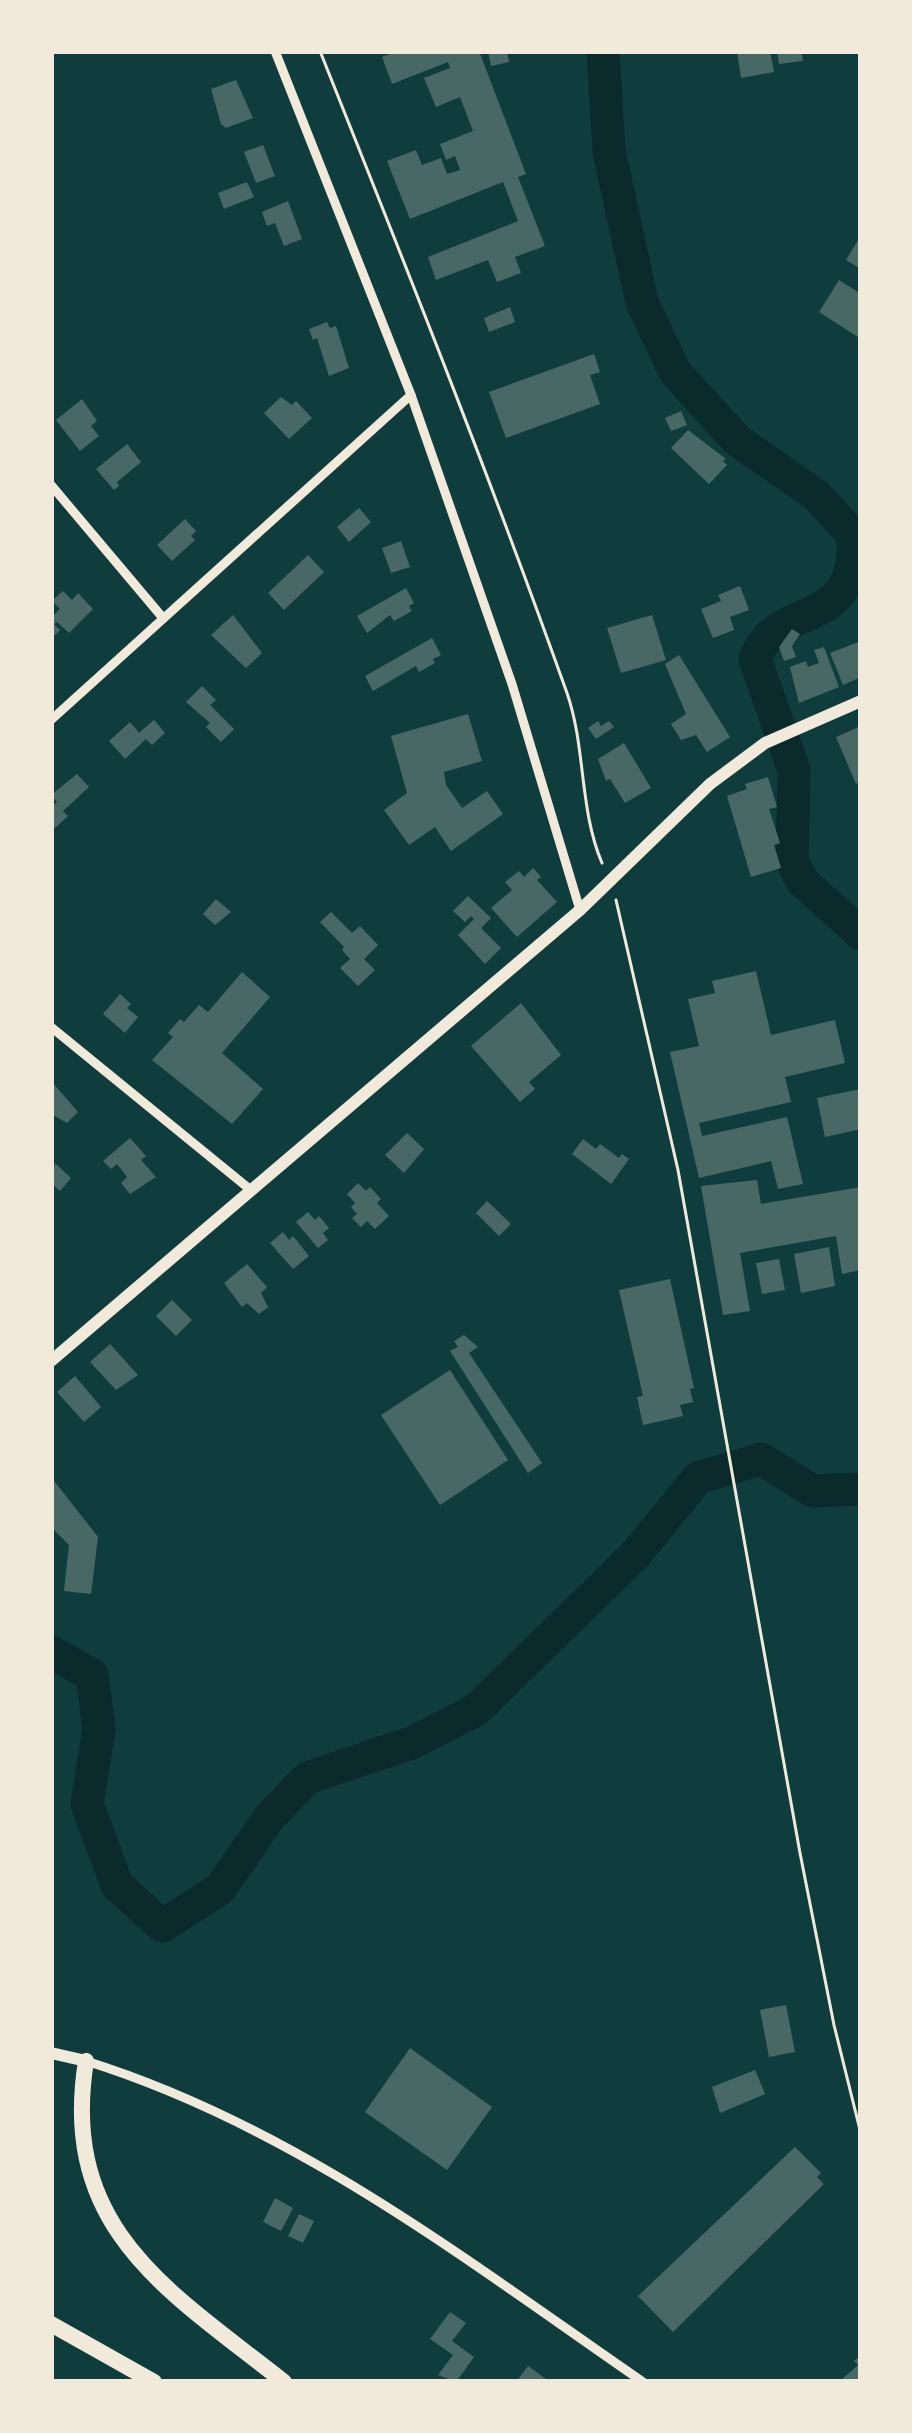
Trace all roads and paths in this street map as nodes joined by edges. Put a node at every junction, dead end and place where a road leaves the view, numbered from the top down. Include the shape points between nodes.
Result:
1 (293, 51) edge
2 (320, 51) edge
3 (276, 54) edge
4 (411, 395) junction
5 (51, 485) edge
6 (163, 618) junction
7 (861, 701) edge
8 (51, 720) edge
9 (610, 882) junction
10 (580, 910) junction
11 (51, 1027) edge
12 (252, 1191) junction
13 (51, 1361) edge
14 (51, 2053) edge
15 (86, 2061) junction
16 (861, 2134) edge
17 (51, 2324) edge
18 (154, 2382) edge
19 (284, 2382) edge
20 (643, 2382) edge

1 - 3 street
2 - 9 path via 569,701 590,835
3 - 4 street
4 - 6 street
4 - 10 street
5 - 6 street
6 - 8 street
7 - 9 main road via 765,743 710,784
9 - 10 main road
9 - 16 path via 657,1066 820,1957
10 - 12 main road
11 - 12 street
12 - 13 main road
14 - 15 main road
15 - 19 highway via 89,2169 128,2250
15 - 20 street via 204,2106 329,2169
17 - 18 highway

